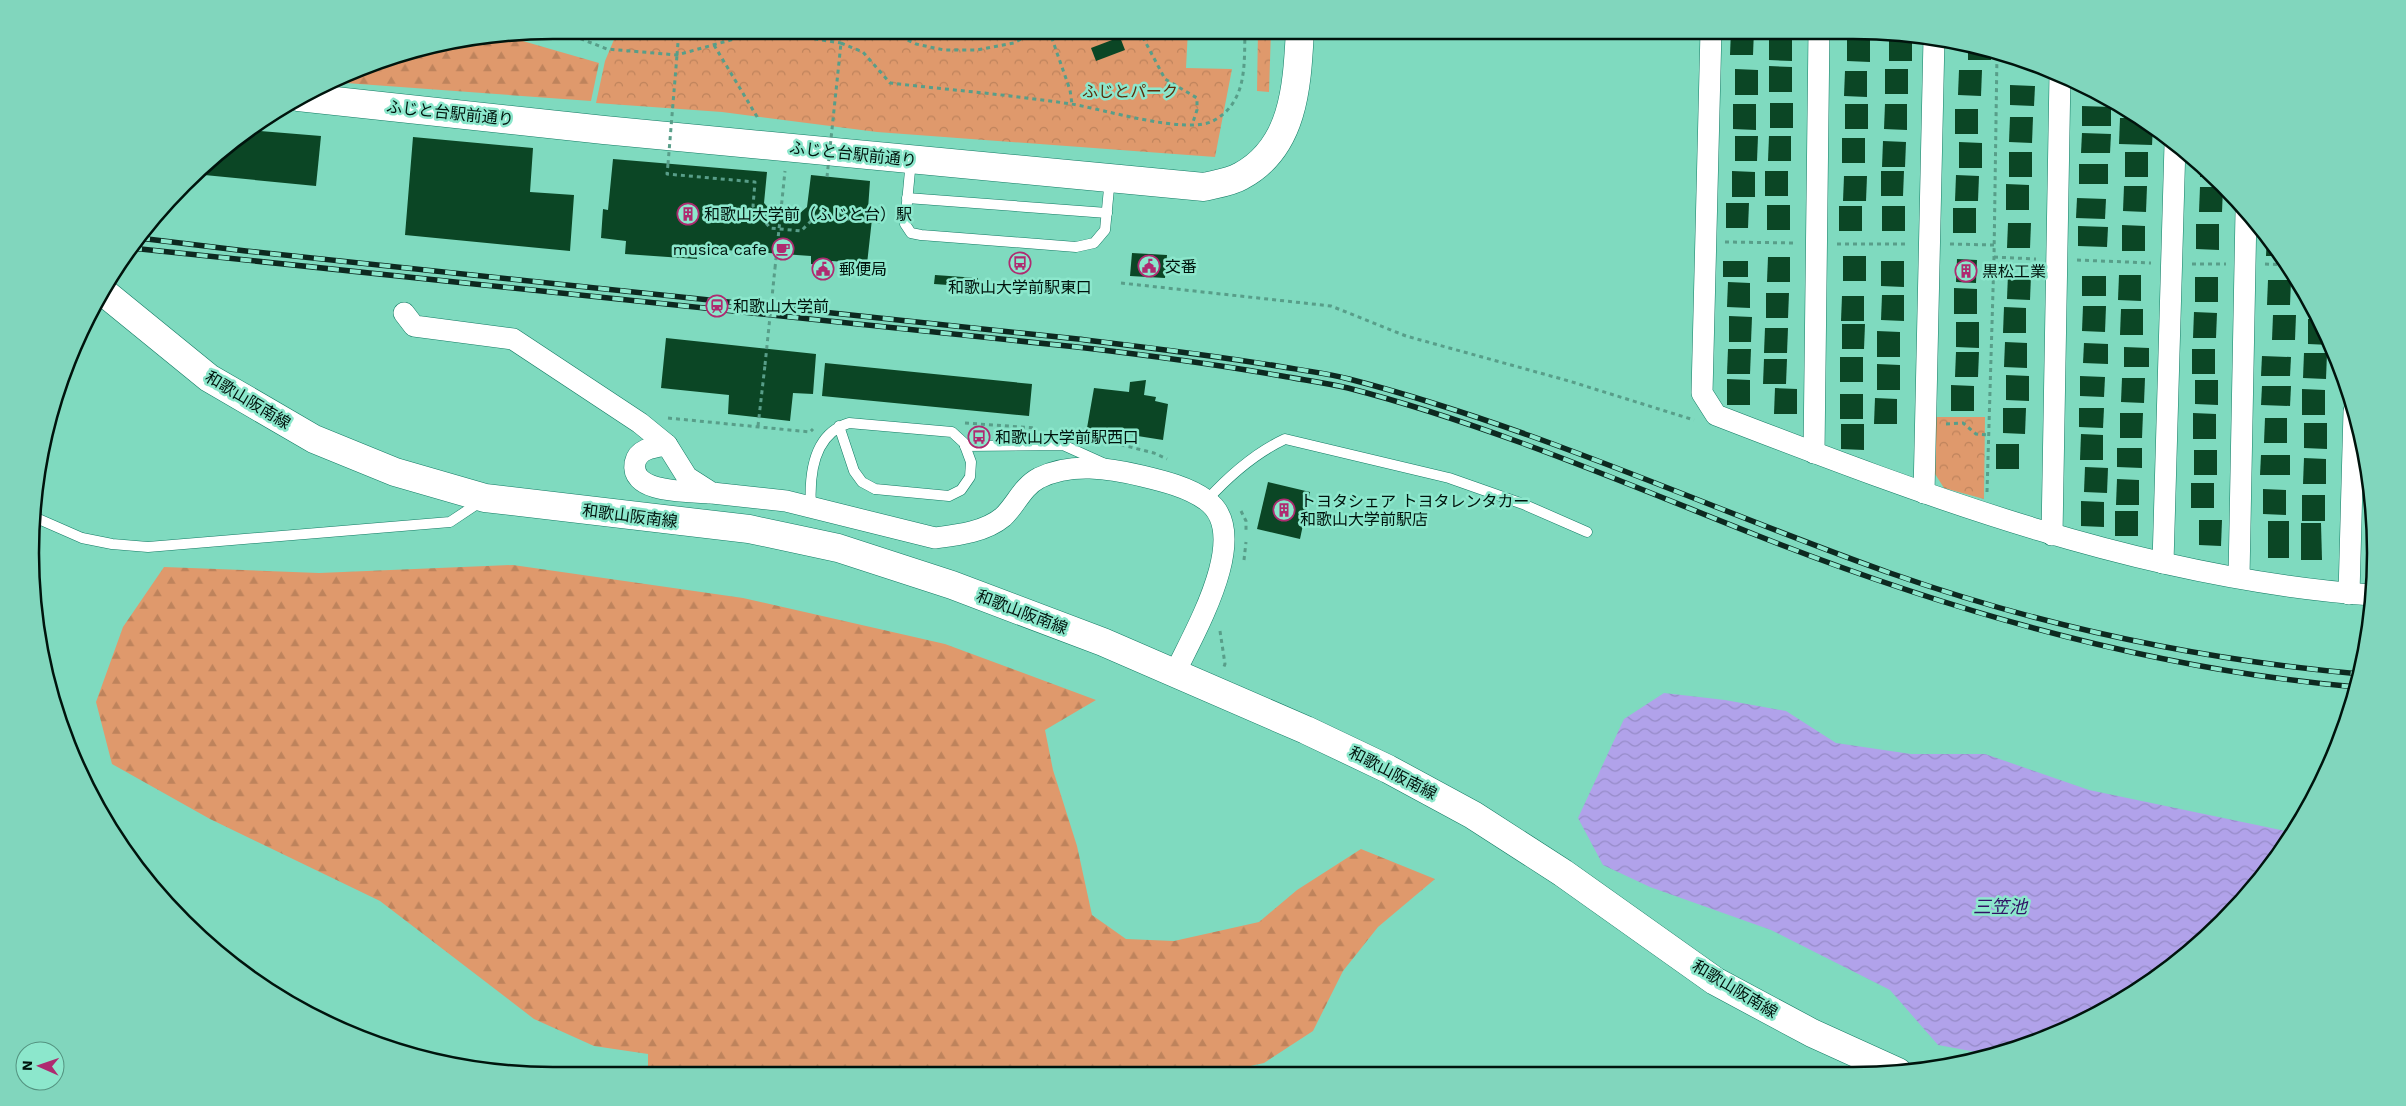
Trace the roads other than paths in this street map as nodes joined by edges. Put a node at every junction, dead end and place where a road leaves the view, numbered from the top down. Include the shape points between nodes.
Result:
1 (1299, 39) edge
2 (1711, 39) edge
3 (1819, 39) edge
4 (1934, 46) edge
5 (2060, 83) edge
6 (314, 99) edge
7 (2175, 152) edge
8 (911, 160) junction
9 (1110, 177) junction
10 (907, 198) junction
11 (1107, 213) junction
12 (2246, 221) edge
13 (108, 295) edge
14 (404, 313) dead end
15 (839, 426) junction
16 (2353, 436) edge
17 (667, 445) junction
18 (965, 446) junction
19 (1814, 453) junction
20 (1122, 471) junction
21 (1924, 492) junction
22 (712, 493) junction
23 (485, 498) junction
24 (1207, 500) junction
25 (811, 506) junction
26 (40, 519) edge
27 (1587, 532) dead end
28 (2052, 535) junction
29 (2163, 563) junction
30 (2239, 578) junction
31 (2349, 594) junction
32 (2365, 595) edge
33 (1175, 673) junction
34 (1885, 1066) edge

1 - 9 main road, ふじと台駅前通り via 1296,85 1287,124 1268,156 1241,177 1204,187
2 - 19 street via 1702,393 1716,414
3 - 19 street
4 - 21 street
5 - 28 street
6 - 8 main road, ふじと台駅前通り
7 - 29 street
8 - 9 main road, ふじと台駅前通り
8 - 10 lane
9 - 11 lane
10 - 11 lane
10 - 11 lane via 905,224 911,233 1076,247 1094,243 1105,230
12 - 30 street
13 - 23 main road, 和歌山阪南線 via 209,378 314,440 395,472
14 - 17 street via 414,326 513,339
15 - 18 lane via 849,423 952,432
15 - 18 lane via 854,471 862,482 875,489 949,496 960,490 970,477 971,462
15 - 25 lane via 826,437 814,458 809,482
16 - 31 street
17 - 22 street via 687,477
17 - 22 street via 646,450 638,456 636,472 639,480 654,487
18 - 20 lane via 1063,445
19 - 21 street
20 - 24 street via 1158,480
20 - 25 street via 1086,467 1038,478 1003,517 957,536 935,538
21 - 28 street
22 - 25 street via 786,500
23 - 26 lane via 450,522 148,547 82,538
23 - 33 main road, 和歌山阪南線 via 748,529 838,548 952,585
24 - 27 lane via 1267,448 1285,439 1449,478 1523,504
24 - 33 street via 1222,518 1225,543 1216,584
28 - 29 street
29 - 30 street
30 - 31 street
31 - 32 street
33 - 34 main road, 和歌山阪南線 via 1388,769 1473,815 1563,873 1715,981 1812,1033

